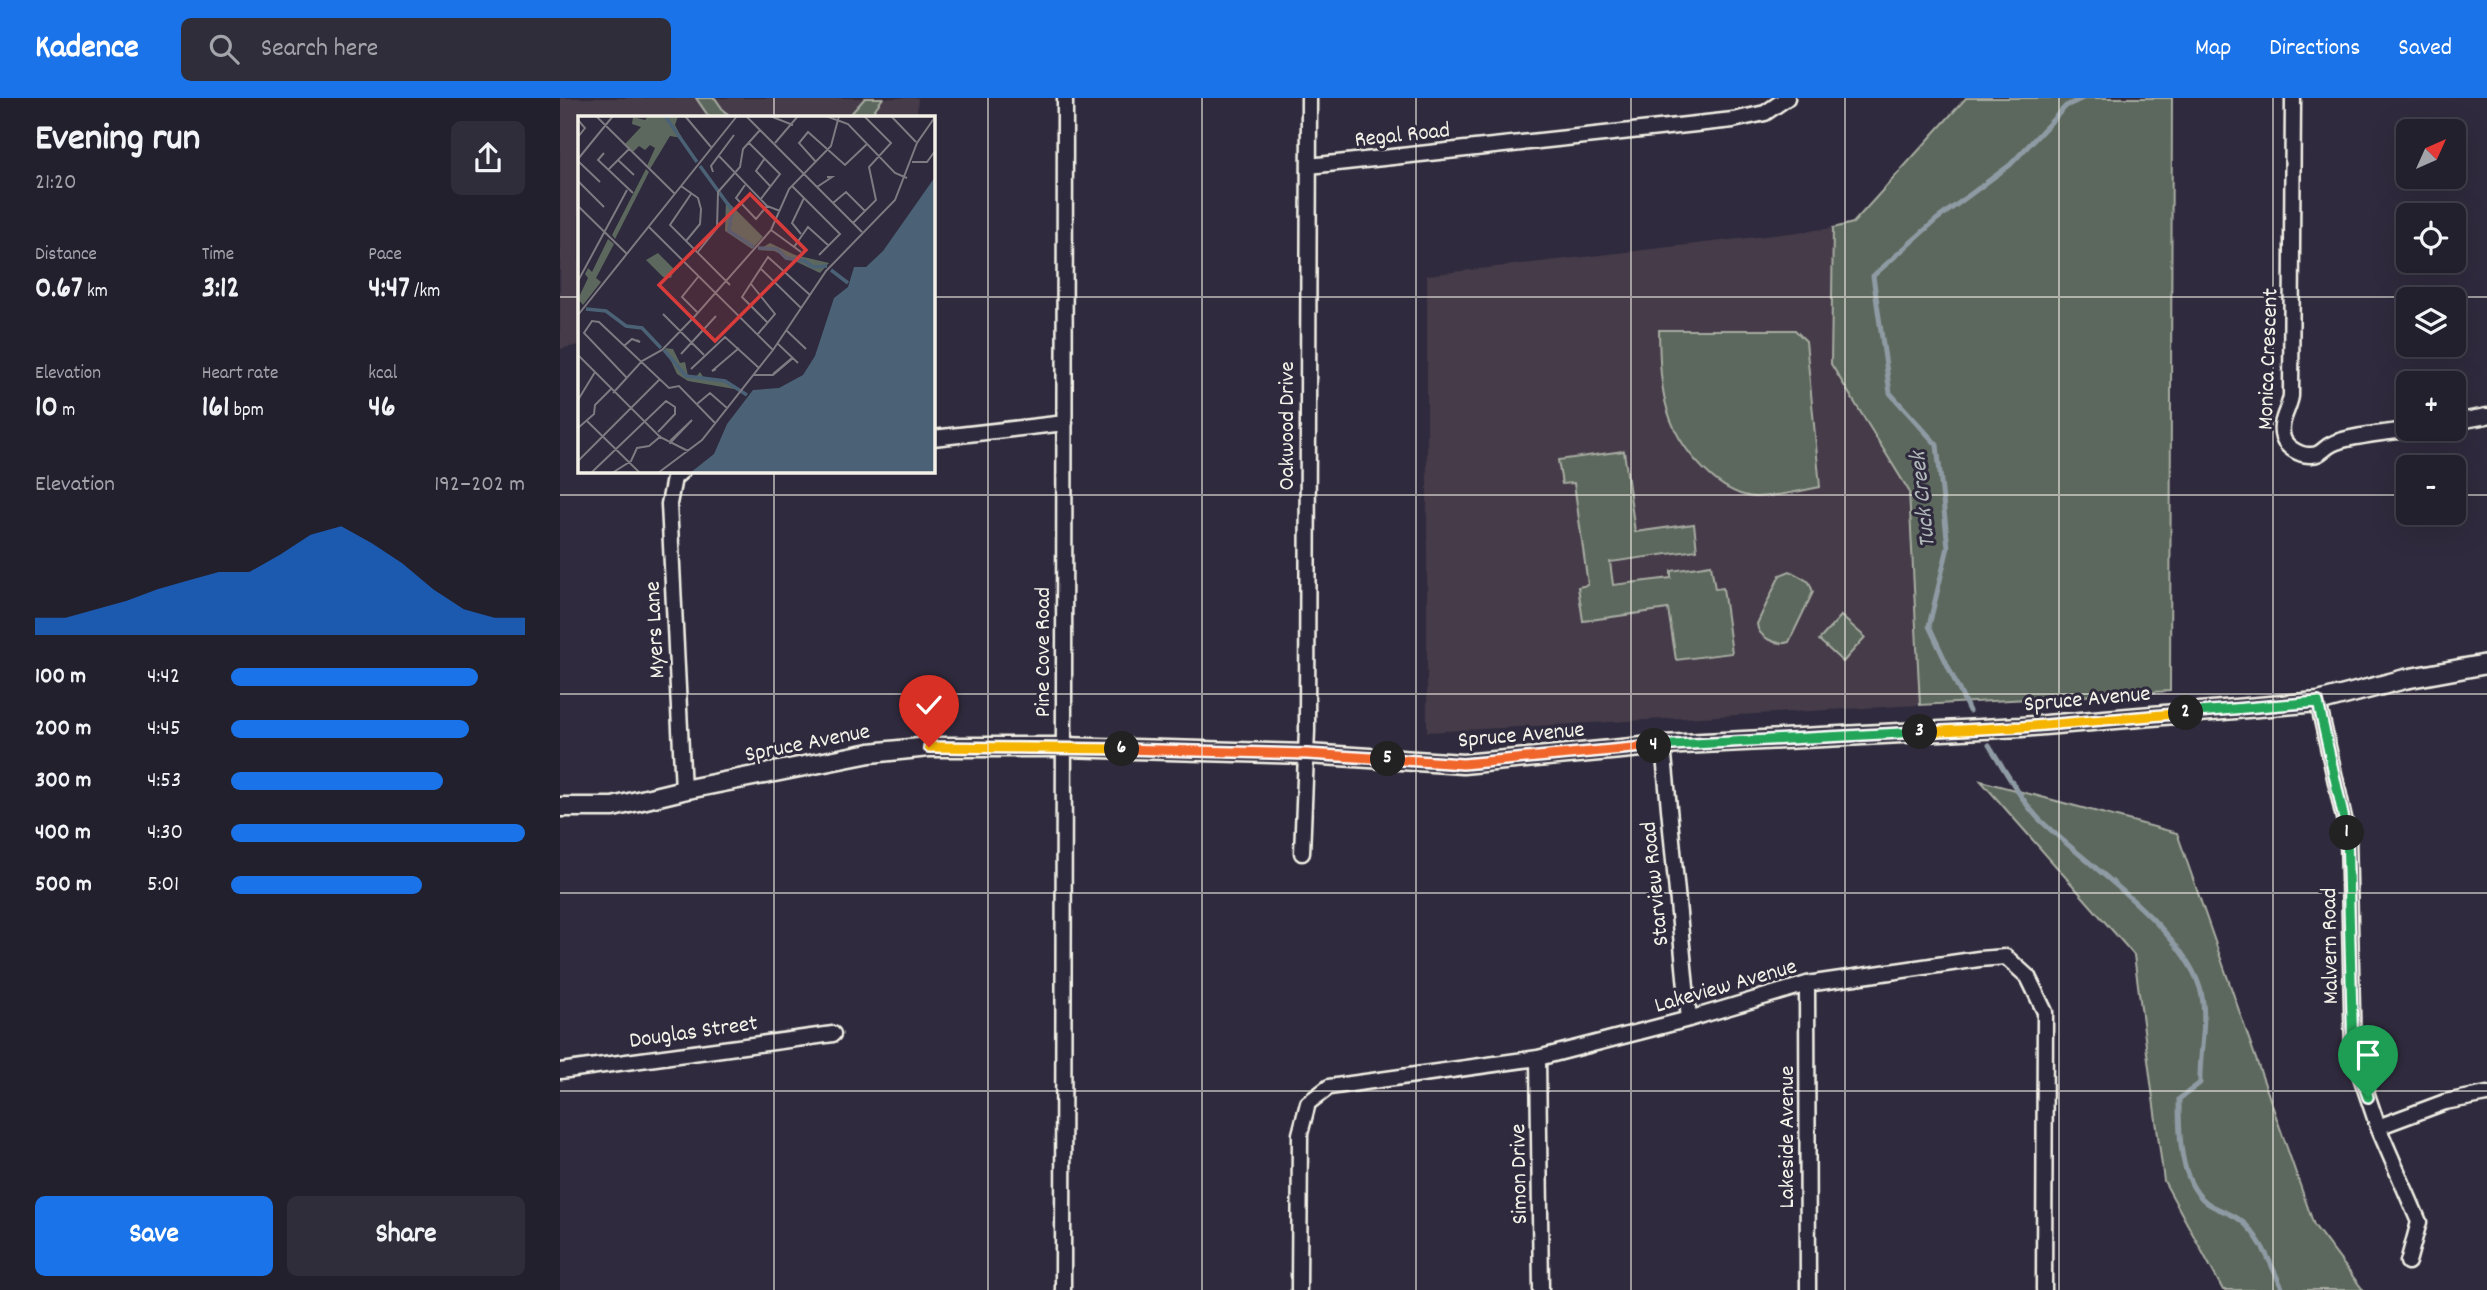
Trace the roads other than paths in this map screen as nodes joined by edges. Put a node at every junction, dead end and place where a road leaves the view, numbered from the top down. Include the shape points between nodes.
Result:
1 (1065, 98) edge
2 (1309, 98) edge
3 (1787, 98) edge
4 (2293, 98) edge
5 (1309, 166) junction
6 (2487, 416) edge
7 (2466, 420) edge
8 (1065, 423) junction
9 (2396, 432) edge
10 (934, 438) edge
11 (681, 472) edge
12 (2487, 664) edge
13 (2318, 702) junction
14 (1663, 745) junction
15 (1064, 747) junction
16 (1307, 754) junction
17 (683, 790) junction
18 (560, 807) edge
19 (1302, 853) dead end
20 (1807, 984) junction
21 (1689, 1019) junction
22 (832, 1034) dead end
23 (1538, 1058) junction
24 (560, 1071) edge
25 (2487, 1094) edge
26 (2378, 1127) junction
27 (2408, 1262) dead end
28 (1063, 1290) edge
29 (1299, 1290) edge
30 (1541, 1290) edge
31 (1808, 1290) edge
32 (2045, 1290) edge

1 - 8 street, Pine Cove Road
2 - 5 street, Oakwood Drive
3 - 5 street, Regal Road via 1766,113 1733,120
4 - 9 street, Monica Crescent via 2291,396 2281,422 2283,440 2308,456 2321,454 2331,444
5 - 16 street, Oakwood Drive
6 - 7 street
8 - 10 street
8 - 15 street, Pine Cove Road
11 - 17 street, Myers Lane via 674,478 669,504
12 - 13 street, Spruce Avenue
13 - 14 street, Spruce Avenue via 2021,727
13 - 26 street, Malvern Road via 2348,836 2353,1053
14 - 16 street, Spruce Avenue via 1463,764
14 - 21 street, Starview Road
15 - 16 street, Spruce Avenue
15 - 17 street, Spruce Avenue via 929,747 870,753
15 - 28 street, Pine Cove Road
16 - 19 street, Oakwood Drive
17 - 18 street, Spruce Avenue via 613,807
20 - 21 street, Lakeview Avenue
20 - 31 street, Lakeside Avenue
20 - 32 street, Lakeview Avenue via 2006,957 2028,977 2045,1012
21 - 23 street, Lakeview Avenue
22 - 24 street, Douglas Street
23 - 29 street, Lakeview Avenue via 1329,1087 1308,1102 1300,1134
23 - 30 street, Simon Drive
25 - 26 street via 2445,1102
26 - 27 street, Malvern Road via 2419,1222

